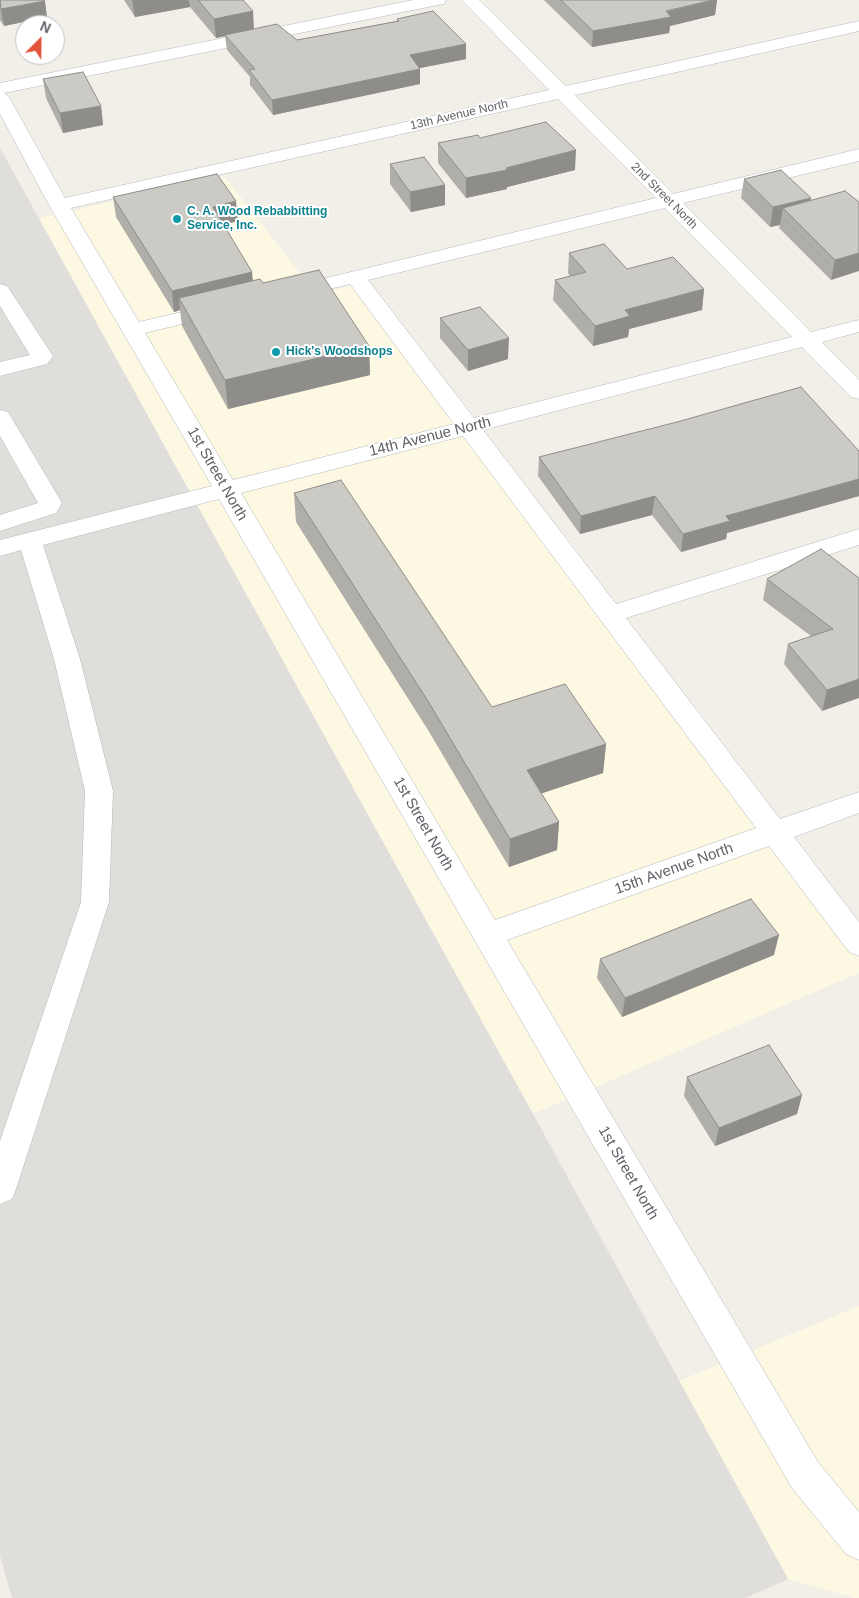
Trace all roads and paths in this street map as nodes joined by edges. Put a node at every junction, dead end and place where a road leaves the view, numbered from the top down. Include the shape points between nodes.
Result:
1 (438, 0) edge
2 (470, 0) edge
3 (859, 26) edge
4 (0, 88) edge
5 (562, 92) junction
6 (0, 97) edge
7 (859, 155) edge
8 (669, 201) junction
9 (60, 205) junction
10 (355, 277) junction
11 (0, 290) edge
12 (278, 295) edge
13 (239, 304) edge
14 (859, 326) edge
15 (133, 330) junction
16 (807, 340) junction
17 (0, 369) edge
18 (859, 392) edge
19 (0, 417) edge
20 (470, 426) junction
21 (226, 489) junction
22 (0, 523) edge
23 (859, 538) edge
24 (30, 540) junction
25 (0, 548) edge
26 (610, 614) junction
27 (859, 802) edge
28 (775, 832) junction
29 (488, 935) junction
30 (859, 944) edge
31 (0, 1189) edge
32 (859, 1541) edge

1 - 4 street
2 - 5 street, 2nd Street North
3 - 5 street, 13th Avenue North
5 - 8 street, 2nd Street North
5 - 9 street, 13th Avenue North
6 - 9 street, 1st Street North
7 - 8 street
8 - 10 street
8 - 16 street, 2nd Street North
9 - 15 street, 1st Street North
10 - 12 street
10 - 20 street
11 - 17 street via 42,356
13 - 15 street
14 - 16 street, 14th Avenue North
15 - 21 street, 1st Street North
16 - 18 street, 2nd Street North
16 - 20 street, 14th Avenue North
19 - 22 street via 50,503 48,508
20 - 21 street, 14th Avenue North
20 - 26 street
21 - 24 street, 14th Avenue North
21 - 29 street, 1st Street North
23 - 26 street
24 - 25 street, 14th Avenue North
24 - 31 street via 68,659 99,791 95,902
26 - 28 street
27 - 28 street, 15th Avenue North
28 - 29 street, 15th Avenue North
28 - 30 street
29 - 32 street, 1st Street North via 806,1475

